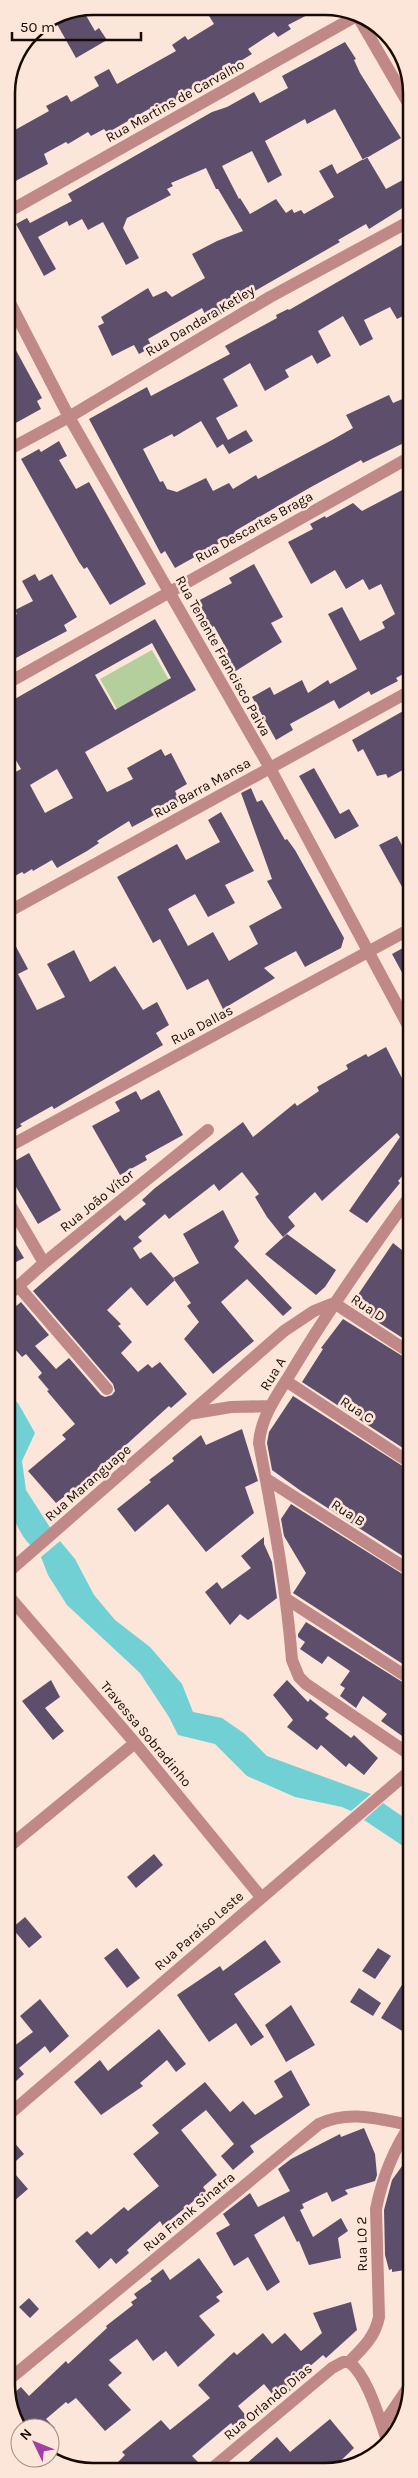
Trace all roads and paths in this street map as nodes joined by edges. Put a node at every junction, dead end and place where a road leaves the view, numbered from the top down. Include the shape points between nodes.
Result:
1 (350, 20) edge
2 (364, 25) edge
3 (403, 94) edge
4 (15, 208) edge
5 (403, 225) edge
6 (15, 312) edge
7 (69, 417) junction
8 (15, 446) edge
9 (403, 461) edge
10 (170, 590) junction
11 (15, 679) edge
12 (403, 695) edge
13 (270, 768) junction
14 (15, 908) edge
15 (403, 933) edge
16 (369, 952) junction
17 (403, 1016) edge
18 (208, 1130) dead end
19 (15, 1143) edge
20 (403, 1206) edge
21 (15, 1213) edge
22 (44, 1263) junction
23 (19, 1287) junction
24 (15, 1290) edge
25 (334, 1303) junction
26 (403, 1348) edge
27 (286, 1381) junction
28 (107, 1389) dead end
29 (271, 1406) junction
30 (189, 1414) junction
31 (403, 1458) edge
32 (268, 1480) junction
33 (15, 1566) edge
34 (403, 1566) edge
35 (288, 1600) junction
36 (15, 1603) edge
37 (403, 1674) edge
38 (135, 1742) junction
39 (403, 1750) edge
40 (403, 1777) edge
41 (15, 1842) edge
42 (261, 1897) junction
43 (15, 2109) edge
44 (403, 2122) edge
45 (403, 2141) edge
46 (349, 2362) junction
47 (15, 2375) edge
48 (402, 2396) edge
49 (382, 2426) junction
50 (385, 2435) edge
51 (218, 2463) edge

1 - 4 street, Rua Martins de Carvalho
2 - 3 street
5 - 7 street, Rua Dandara Ketley via 270,297
6 - 7 street, Rua Tenente Francisco Paiva
7 - 8 street, Rua Dandara Ketley
7 - 10 street, Rua Tenente Francisco Paiva
9 - 10 street, Rua Descartes Braga
10 - 11 street, Rua Descartes Braga
10 - 13 street, Rua Tenente Francisco Paiva
12 - 13 street, Rua Barra Mansa
13 - 14 street, Rua Barra Mansa
13 - 16 street, Rua Tenente Francisco Paiva
15 - 16 street, Rua Dallas
16 - 17 street, Rua Tenente Francisco Paiva
16 - 19 street, Rua Dallas
18 - 22 street, Rua João Vítor
20 - 25 street, Rua A
21 - 22 street
22 - 23 street, Rua João Vítor
23 - 24 street, Rua João Vítor
23 - 28 street
25 - 26 street, Rua D
25 - 27 street, Rua A
25 - 30 street, Rua Maranguape via 314,1311 284,1331
27 - 29 street, Rua A
27 - 31 street, Rua C
29 - 30 street via 231,1407
29 - 32 street, Rua A via 260,1428 259,1443
30 - 33 street, Rua Maranguape
32 - 34 street, Rua B
32 - 35 street, Rua A
35 - 37 street
35 - 39 street, Rua A via 292,1660 299,1678
36 - 38 street, Travessa Sobradinho
38 - 41 street
38 - 42 street, Travessa Sobradinho
40 - 42 street, Rua Paraíso Leste
42 - 43 street, Rua Paraíso Leste
44 - 47 street, Rua Frank Sinatra via 348,2116 334,2117 319,2124
45 - 46 street, Rua LO 2 via 376,2208 377,2327 367,2344
46 - 49 street via 358,2370
46 - 51 street, Rua Orlando Dias via 332,2368
48 - 49 street
49 - 50 street

